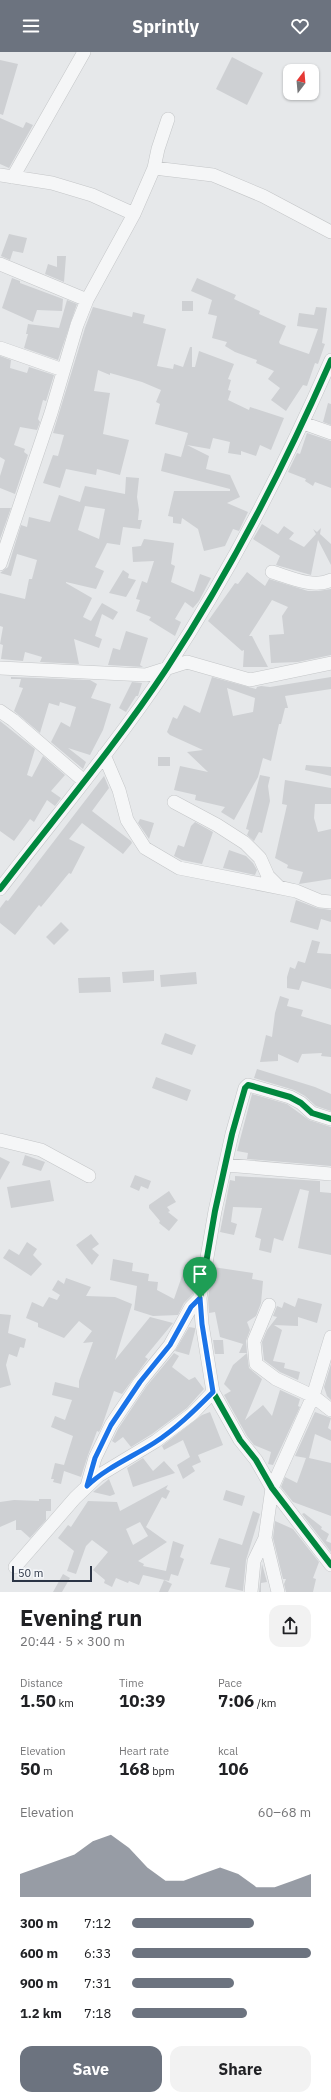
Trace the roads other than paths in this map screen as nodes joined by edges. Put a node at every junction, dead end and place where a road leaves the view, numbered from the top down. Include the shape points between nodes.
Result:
1 (84, 52) edge
2 (168, 119) dead end
3 (154, 168) junction
4 (0, 175) edge
5 (13, 177) junction
6 (134, 214) junction
7 (331, 232) edge
8 (0, 264) edge
9 (87, 300) junction
10 (0, 348) edge
11 (331, 360) edge
12 (63, 370) junction
13 (303, 423) junction
14 (331, 434) edge
15 (0, 564) edge
16 (272, 572) dead end
17 (331, 580) edge
18 (331, 663) edge
19 (0, 668) edge
20 (166, 668) junction
21 (0, 711) edge
22 (104, 755) junction
23 (84, 781) junction
24 (174, 802) dead end
25 (0, 889) edge
26 (296, 891) junction
27 (331, 902) edge
28 (331, 1119) edge
29 (0, 1140) edge
30 (226, 1165) junction
31 (331, 1174) edge
32 (89, 1176) dead end
33 (200, 1298) junction
34 (269, 1305) dead end
35 (331, 1337) edge
36 (213, 1392) junction
37 (313, 1396) junction
38 (331, 1410) edge
39 (87, 1486) junction
40 (272, 1488) junction
41 (265, 1538) junction
42 (331, 1565) edge
43 (15, 1567) dead end
44 (251, 1592) edge
45 (278, 1592) edge

1 - 5 street
2 - 3 street
3 - 6 street
3 - 7 street via 213,175 263,196
4 - 5 street
5 - 6 street via 52,183 92,195
6 - 9 street
8 - 9 street
9 - 12 street
10 - 12 street
11 - 13 street
12 - 15 street
13 - 14 street
13 - 20 street via 216,591
16 - 17 street via 307,582
18 - 20 street via 250,680 187,662
19 - 20 street via 146,675
20 - 22 street
21 - 23 street
22 - 23 street
22 - 26 street via 119,790 127,820 145,848 179,868
23 - 25 street
24 - 26 street via 245,843 260,858 268,876 279,887
26 - 27 street via 320,901
28 - 30 street via 312,1113 301,1103 290,1098 248,1085 241,1101
29 - 32 street via 41,1150
30 - 31 street
30 - 33 street
33 - 36 street
33 - 39 street via 191,1307 170,1345 140,1382 111,1425 95,1458
34 - 37 street via 254,1341 256,1364 276,1379
35 - 37 street
36 - 39 street via 192,1414 156,1441 98,1476
36 - 40 street via 240,1440 256,1460
37 - 38 street
37 - 40 street
39 - 43 street
40 - 41 street
40 - 42 street
41 - 44 street via 254,1561
41 - 45 street

